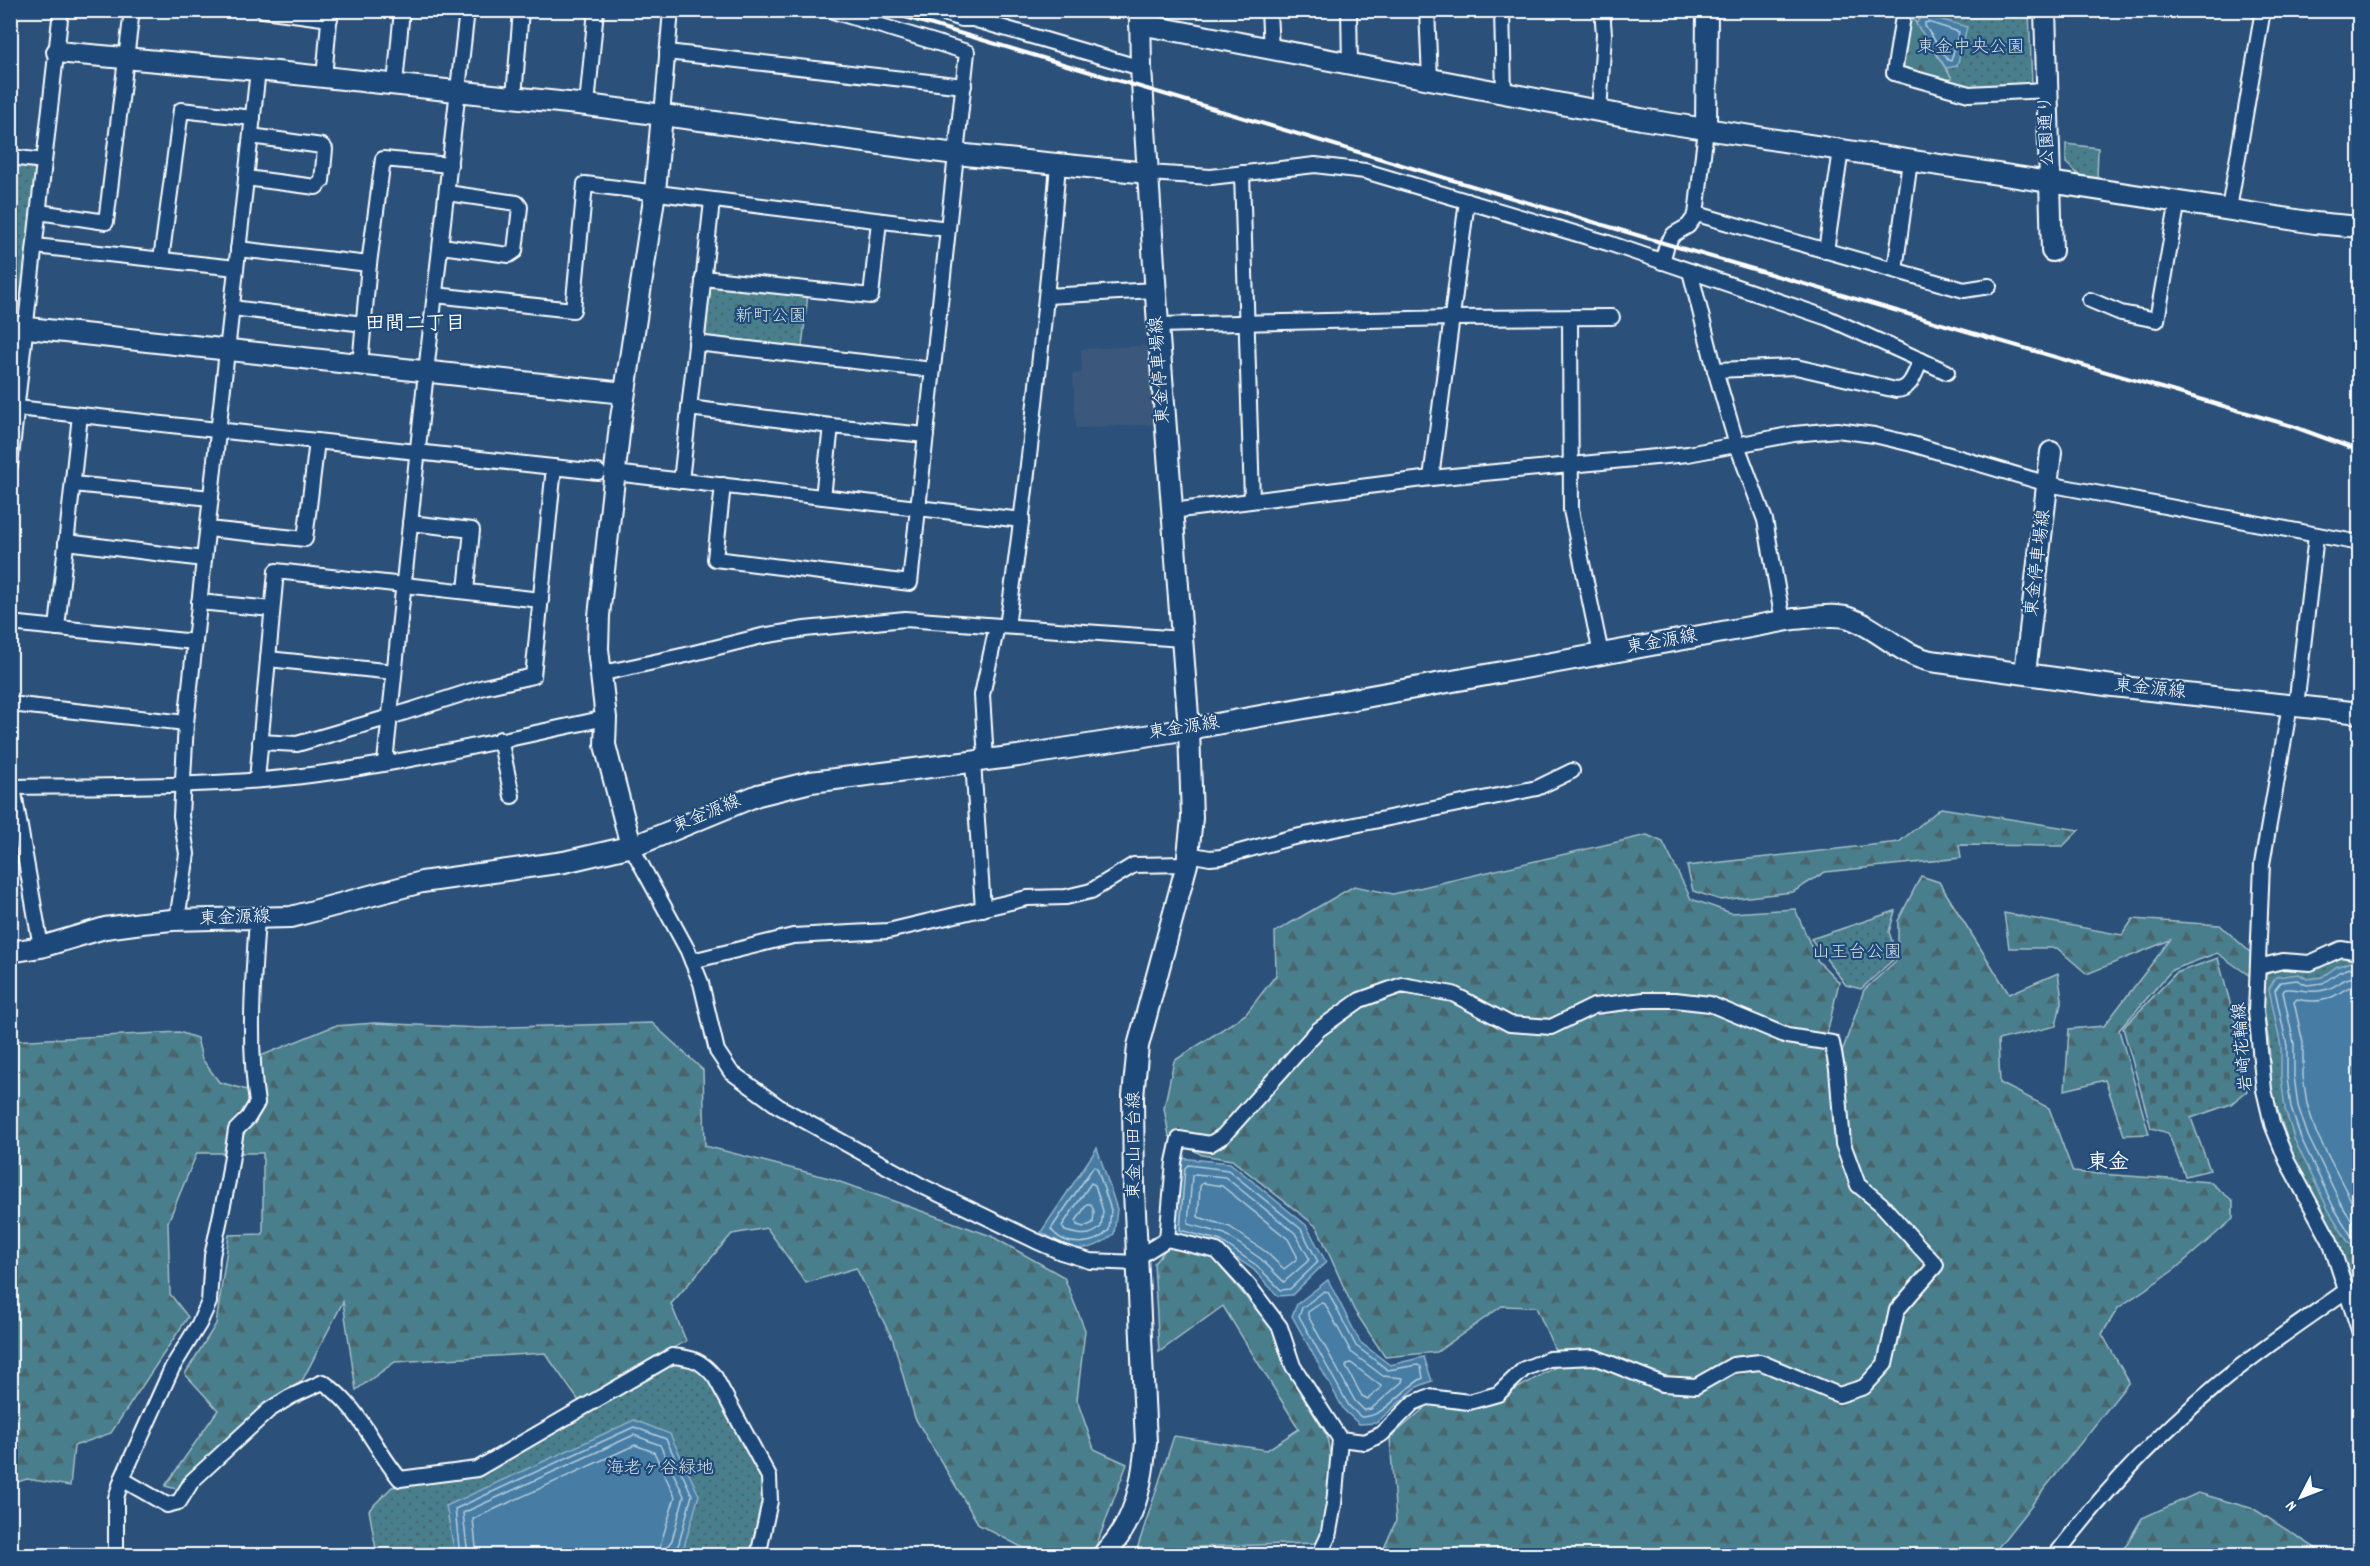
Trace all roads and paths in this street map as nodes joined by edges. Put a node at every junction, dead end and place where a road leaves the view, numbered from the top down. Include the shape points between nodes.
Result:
1 (62, 10) edge
2 (132, 10) edge
3 (263, 10) edge
4 (402, 10) edge
5 (467, 10) edge
6 (521, 10) edge
7 (596, 10) edge
8 (671, 10) edge
9 (829, 10) edge
10 (934, 10) edge
11 (1269, 10) edge
12 (1349, 10) edge
13 (1427, 10) edge
14 (1502, 10) edge
15 (1602, 10) edge
16 (1707, 10) edge
17 (1904, 10) edge
18 (2045, 10) edge
19 (2263, 10) edge
20 (330, 14) edge
21 (973, 15) edge
22 (1140, 17) edge
23 (1271, 50) junction
24 (57, 52) junction
25 (667, 52) junction
26 (127, 57) junction
27 (1350, 64) junction
28 (1140, 68) junction
29 (258, 70) junction
30 (324, 78) junction
31 (1430, 80) junction
32 (395, 84) junction
33 (964, 86) junction
34 (2047, 90) junction
35 (459, 93) junction
36 (1504, 94) junction
37 (514, 97) junction
38 (587, 105) junction
39 (1599, 112) junction
40 (662, 115) junction
41 (253, 118) junction
42 (1706, 129) junction
43 (251, 136) junction
44 (1841, 150) junction
45 (956, 154) junction
46 (10, 157) edge
47 (44, 161) junction
48 (1910, 161) junction
49 (450, 165) junction
50 (1058, 165) junction
51 (1242, 173) junction
52 (1148, 174) junction
53 (246, 178) junction
54 (2050, 183) junction
55 (655, 192) junction
56 (447, 193) junction
57 (712, 201) junction
58 (1467, 201) junction
59 (2178, 201) junction
60 (2229, 209) junction
61 (39, 212) junction
62 (1697, 214) junction
63 (879, 221) junction
64 (2360, 227) edge
65 (948, 229) junction
66 (35, 246) junction
67 (441, 246) junction
68 (238, 249) junction
69 (1826, 251) junction
70 (2052, 251) dead end
71 (161, 260) junction
72 (1662, 262) junction
73 (369, 264) junction
74 (236, 268) junction
75 (1895, 270) junction
76 (1690, 271) junction
77 (703, 278) junction
78 (1989, 286) dead end
79 (1155, 290) junction
80 (435, 295) junction
81 (1047, 296) junction
82 (2090, 300) dead end
83 (232, 308) junction
84 (1612, 317) dead end
85 (1452, 318) junction
86 (1570, 319) junction
87 (364, 324) junction
88 (1158, 325) junction
89 (1247, 325) junction
90 (18, 326) edge
91 (696, 344) junction
92 (227, 350) junction
93 (1921, 360) junction
94 (360, 364) junction
95 (933, 370) junction
96 (1715, 370) junction
97 (426, 372) junction
98 (1947, 372) dead end
99 (624, 393) junction
100 (17, 408) junction
101 (689, 408) junction
102 (80, 415) junction
103 (831, 426) junction
104 (218, 431) junction
105 (926, 435) junction
106 (316, 441) junction
107 (1737, 445) junction
108 (417, 452) junction
109 (2051, 452) dead end
110 (1569, 465) junction
111 (10, 466) edge
112 (554, 467) junction
113 (606, 472) junction
114 (1431, 478) junction
115 (681, 481) junction
116 (73, 484) junction
117 (2048, 484) junction
118 (723, 485) junction
119 (823, 497) junction
120 (211, 498) junction
121 (1251, 500) junction
122 (918, 507) junction
123 (1172, 511) junction
124 (1022, 520) junction
125 (410, 523) junction
126 (208, 529) junction
127 (2316, 536) junction
128 (66, 542) junction
129 (2360, 543) edge
130 (204, 559) junction
131 (403, 584) junction
132 (466, 591) junction
133 (541, 600) junction
134 (199, 602) junction
135 (272, 609) junction
136 (1783, 621) junction
137 (10, 623) edge
138 (1002, 626) junction
139 (57, 628) junction
140 (1182, 639) junction
141 (195, 642) junction
142 (1601, 654) junction
143 (268, 659) junction
144 (394, 672) junction
145 (2025, 673) junction
146 (600, 674) junction
147 (10, 704) edge
148 (2293, 706) junction
149 (2360, 713) edge
150 (390, 717) junction
151 (606, 718) junction
152 (186, 723) junction
153 (1189, 729) junction
154 (500, 740) junction
155 (260, 742) junction
156 (979, 761) junction
157 (385, 762) junction
158 (1572, 771) dead end
159 (256, 780) junction
160 (183, 783) junction
161 (12, 787) edge
162 (512, 795) dead end
163 (632, 846) junction
164 (1187, 859) junction
165 (983, 909) junction
166 (257, 919) junction
167 (177, 920) junction
168 (41, 947) junction
169 (10, 952) edge
170 (2360, 952) edge
171 (692, 961) junction
172 (2258, 967) junction
173 (1167, 1239) junction
174 (1138, 1260) junction
175 (2347, 1290) junction
176 (2360, 1333) edge
177 (1340, 1439) junction
178 (122, 1479) junction
179 (116, 1556) edge
180 (758, 1556) edge
181 (1101, 1556) edge
182 (1319, 1556) edge
183 (2055, 1556) edge

1 - 24 street
2 - 26 street
3 - 20 street
4 - 32 street
5 - 35 street
6 - 37 street
7 - 38 street
8 - 25 street
9 - 33 street via 967,51
10 - 21 street via 962,19
11 - 23 street
12 - 27 street
13 - 31 street
14 - 36 street
15 - 39 street
16 - 42 main road
17 - 34 street via 1894,73 1969,94
18 - 34 main road, 公園通り
19 - 60 street
20 - 30 street
21 - 28 street
22 - 23 main road
22 - 28 main road, 東金停車場線
23 - 27 main road
24 - 26 main road
24 - 47 street
25 - 33 street
25 - 40 street
26 - 29 main road
26 - 61 street via 105,222
27 - 31 main road
28 - 52 main road, 東金停車場線
29 - 30 main road
29 - 41 street
30 - 32 main road
31 - 36 main road
32 - 35 main road
33 - 45 street
34 - 54 main road, 公園通り
35 - 37 main road
35 - 49 street
36 - 39 main road
37 - 38 main road
38 - 40 main road
39 - 42 main road
40 - 45 main road
40 - 55 main road
41 - 43 street
41 - 71 street via 181,110
42 - 44 main road
42 - 62 street
43 - 53 street
43 - 53 street via 322,146 322,181 316,187
44 - 48 main road
44 - 69 street
45 - 50 main road
45 - 65 street
46 - 47 street
47 - 61 street
48 - 54 main road
48 - 75 street
49 - 56 street
49 - 73 street via 383,159
50 - 52 main road
50 - 81 street
51 - 52 street via 1210,177
51 - 58 street via 1341,166
51 - 89 street
52 - 79 main road, 東金停車場線
53 - 68 street
54 - 59 main road
54 - 70 main road, 公園通り
55 - 57 street
55 - 80 street via 585,184 573,310
55 - 99 main road
56 - 67 street
56 - 67 street via 517,203 520,207 515,251 509,255
57 - 63 street
57 - 77 street
58 - 72 street
58 - 85 street
59 - 60 main road
59 - 82 street via 2157,320 2121,313
60 - 64 main road
61 - 66 street
62 - 69 street
62 - 72 street via 1688,226 1674,234
63 - 65 street
63 - 77 street via 871,296
65 - 95 street
66 - 71 street
66 - 90 street
67 - 80 street
68 - 73 street
68 - 74 street
69 - 75 street
71 - 74 street
72 - 76 street
73 - 87 street
74 - 83 street
75 - 78 street via 1964,290
76 - 93 street via 1828,318
76 - 96 street
77 - 91 street
79 - 81 street
79 - 88 main road, 東金停車場線
80 - 97 street
81 - 124 street
83 - 87 street
83 - 92 street
84 - 86 street
85 - 86 street
85 - 89 street
85 - 114 street
86 - 110 street
87 - 94 street
88 - 89 street
88 - 123 main road, 東金停車場線
89 - 121 street
90 - 92 main road
90 - 100 street
91 - 95 street
91 - 101 street
92 - 94 main road
92 - 104 street
93 - 96 street via 1903,390 1796,367
93 - 98 street
94 - 97 main road
95 - 105 street
96 - 107 street
97 - 99 main road
97 - 108 street
99 - 113 main road
100 - 102 street
100 - 111 street
101 - 103 street
101 - 115 street
102 - 104 street
102 - 116 street
103 - 105 street
103 - 119 street
104 - 106 street
104 - 120 street
105 - 122 street
106 - 108 street
106 - 126 street via 305,540
107 - 110 street via 1688,454
107 - 117 street via 1837,430 1912,444
107 - 136 street via 1765,520
108 - 112 street
108 - 125 street
109 - 117 main road, 東金停車場線
110 - 114 street
110 - 142 street via 1571,510
112 - 113 street
112 - 133 street
113 - 115 street
113 - 146 main road
114 - 121 street
115 - 118 street
116 - 120 street
116 - 128 street
117 - 127 street
117 - 145 main road, 東金停車場線
118 - 119 street
118 - 122 street via 715,559 910,583
119 - 122 street
120 - 126 street
121 - 123 street
122 - 124 street
123 - 140 main road, 東金停車場線
124 - 138 street
125 - 131 street
125 - 132 street via 472,530
126 - 130 street
127 - 129 street
127 - 148 street, 岩崎花輪線
128 - 130 street
128 - 139 street
130 - 134 street
131 - 132 street
131 - 135 street via 276,571
131 - 144 street
132 - 133 street
133 - 150 street via 533,676
134 - 135 street
134 - 141 street
135 - 143 street
136 - 142 main road, 東金源線
136 - 145 main road, 東金源線 via 1848,617 1922,659
137 - 139 street
138 - 140 street
138 - 146 street via 906,619 805,629
138 - 156 street via 982,695
139 - 141 street
140 - 153 main road, 東金停車場線
141 - 152 street
142 - 153 main road, 東金源線
143 - 144 street
143 - 155 street
144 - 150 street
145 - 148 main road, 東金源線
146 - 151 main road
147 - 152 street
148 - 149 main road, 東金源線
148 - 172 street, 岩崎花輪線 via 2262,864
150 - 155 street via 297,744
150 - 157 street
151 - 154 street
151 - 163 main road via 605,745
152 - 160 street
153 - 156 main road, 東金源線
153 - 164 main road, 東金山田台線 via 1192,818
154 - 157 street
154 - 162 street
155 - 159 street
156 - 163 main road, 東金源線 via 792,786 749,798
156 - 165 street
157 - 159 street
158 - 164 street via 1537,788 1335,828 1221,857
159 - 160 street
160 - 161 street
160 - 167 street via 181,816 187,854
161 - 168 street
163 - 166 main road, 東金源線 via 564,862 422,882 291,917
163 - 171 street
164 - 165 street via 1134,866 1091,891 1066,897 1027,898
164 - 174 main road, 東金山田台線 via 1138,1046 1133,1096
165 - 171 street via 888,931 793,936
166 - 167 main road, 東金源線
166 - 178 street via 252,988 257,1103 236,1130 212,1256 209,1302 172,1368
167 - 168 main road, 東金源線 via 105,928
168 - 169 main road, 東金源線
170 - 172 street via 2341,949 2310,963 2283,961
171 - 174 street via 717,1051 731,1072 778,1106 922,1186 1061,1252 1090,1261
172 - 175 street, 岩崎花輪線 via 2256,1011 2264,1090 2272,1124 2287,1161 2330,1240
173 - 174 street
173 - 177 street via 1216,1251 1249,1286 1280,1327 1293,1366
173 - 177 street via 1179,1139 1210,1144 1222,1136 1318,1030 1360,1000 1402,985 1453,994 1510,1024 1551,1027 1594,1006 1674,1000 1710,1004 1787,1036 1832,1043 1844,1144 1858,1185 1881,1204 1936,1265 1897,1310 1885,1364 1864,1387 1839,1395 1760,1362 1733,1365 1696,1386 1663,1384 1594,1357 1549,1359 1524,1369 1498,1394 1468,1402 1428,1397 1413,1403 1382,1434 1365,1442
174 - 181 main road, 東金山田台線 via 1146,1442 1142,1482 1128,1522
175 - 176 street, 岩崎花輪線
175 - 183 street via 2189,1410 2086,1515
177 - 182 street via 1334,1504 1328,1537
178 - 179 street via 116,1498
178 - 180 street via 167,1505 178,1503 192,1481 269,1410 323,1383 357,1412 400,1479 477,1468 672,1356 689,1357 705,1365 715,1377 769,1477 770,1501

